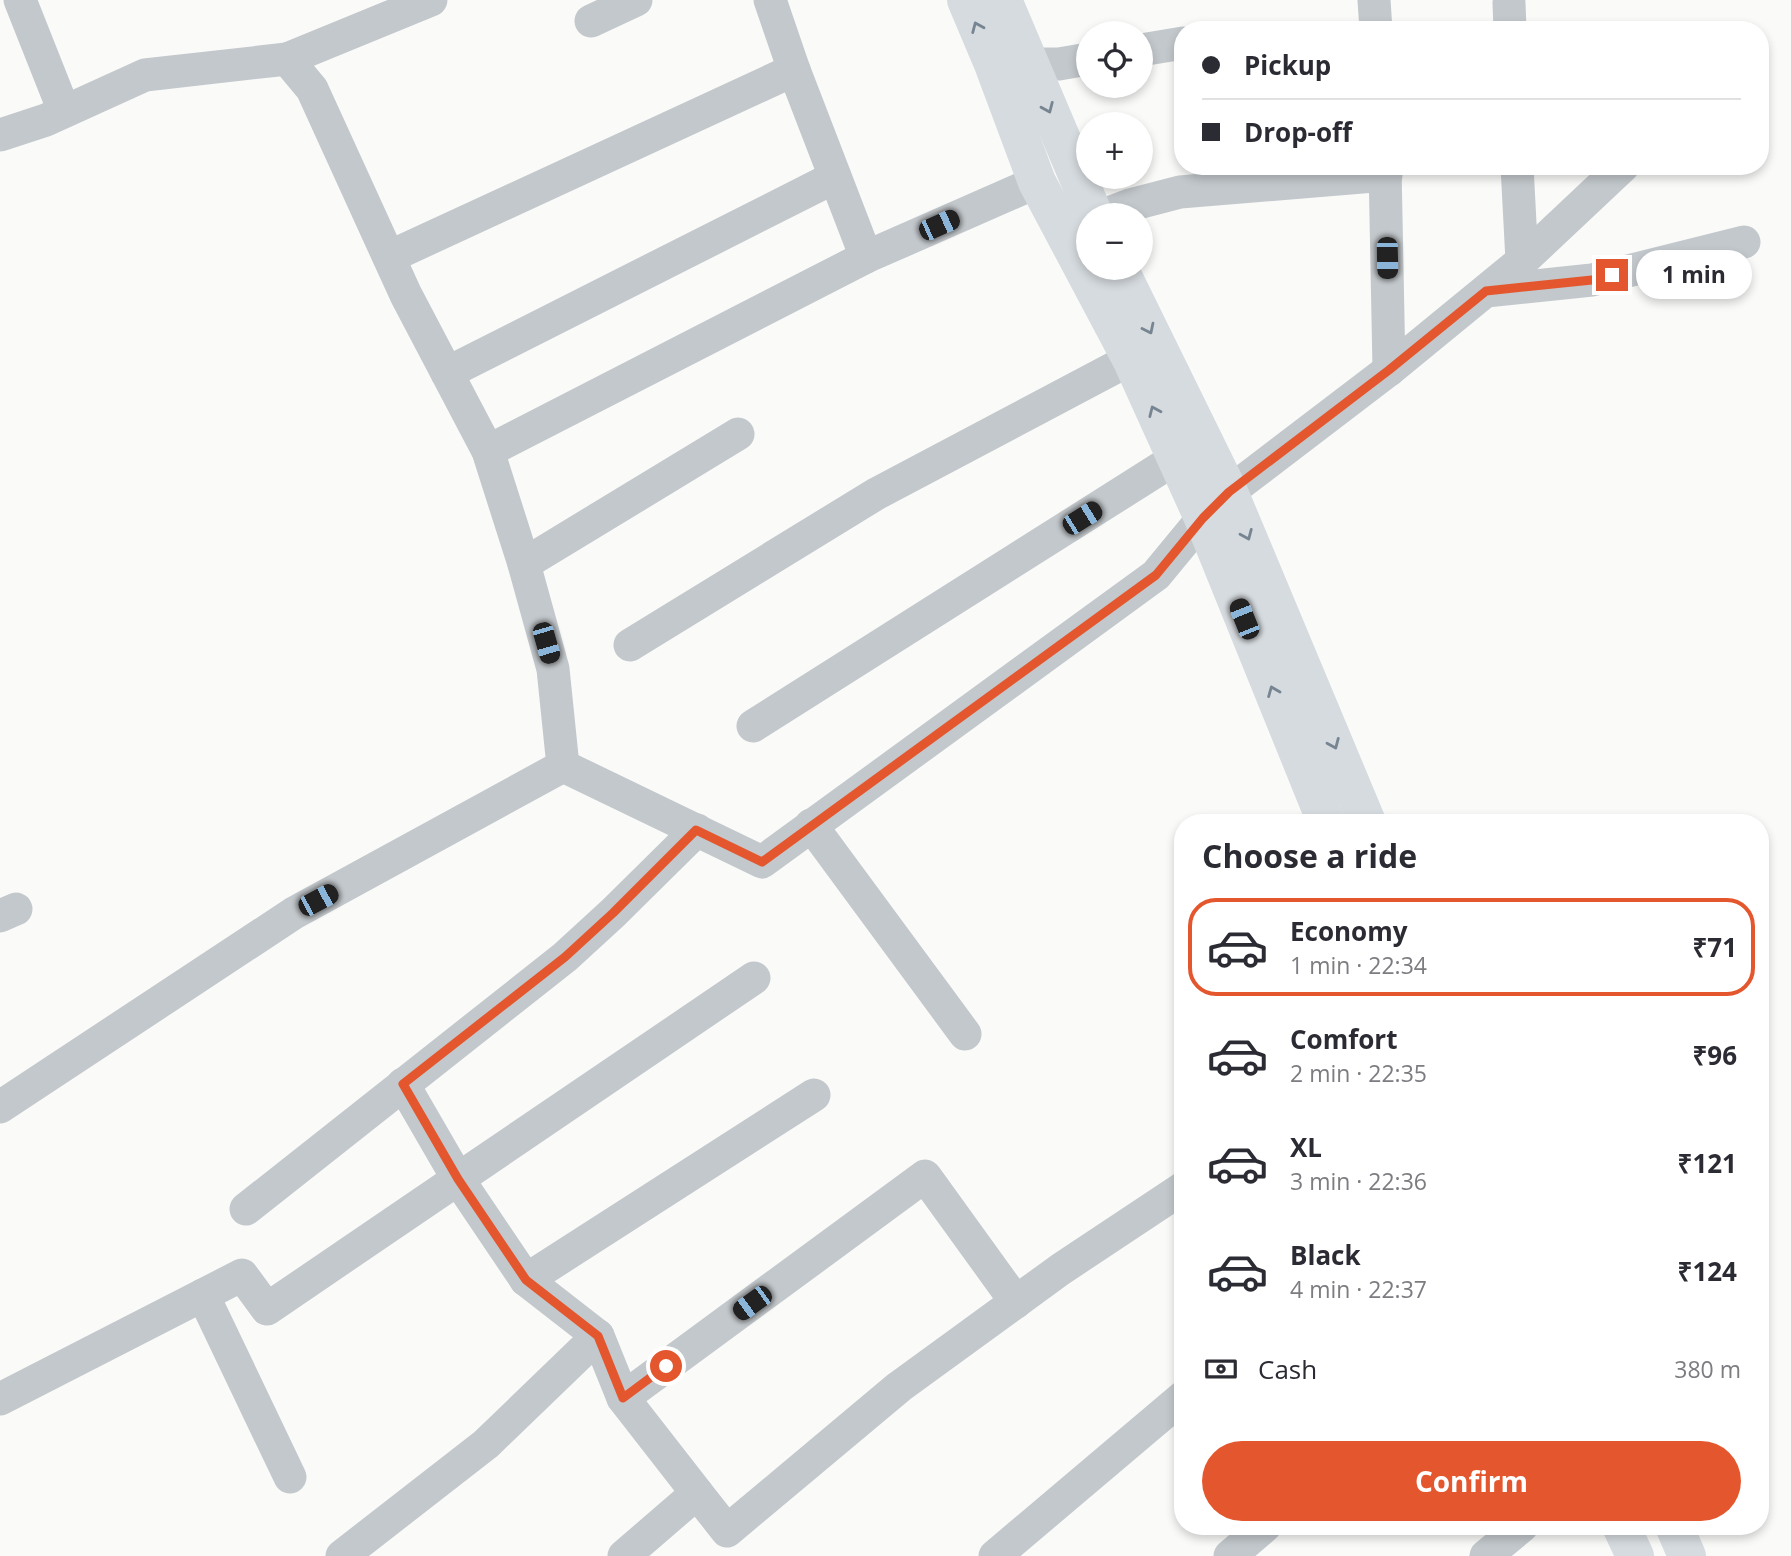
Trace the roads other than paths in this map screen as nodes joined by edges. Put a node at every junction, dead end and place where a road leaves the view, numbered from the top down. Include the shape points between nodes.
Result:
1 (20, 0) edge
2 (431, 0) edge
3 (636, 0) edge
4 (770, 0) edge
5 (966, 0) edge
6 (1003, 0) edge
7 (1374, 0) edge
8 (591, 21) dead end
9 (1375, 21) edge
10 (1174, 44) edge
11 (1153, 48) edge
12 (287, 58) junction
13 (1076, 60) edge
14 (993, 64) junction
15 (1031, 66) junction
16 (794, 70) junction
17 (64, 111) junction
18 (0, 135) edge
19 (1347, 175) edge
20 (1386, 175) edge
21 (1517, 175) edge
22 (1613, 175) edge
23 (835, 177) junction
24 (1037, 182) junction
25 (1138, 203) edge
26 (1076, 204) edge
27 (1076, 218) edge
28 (1744, 242) dead end
29 (389, 257) junction
30 (866, 257) junction
31 (1522, 261) junction
32 (1103, 280) edge
33 (1124, 280) edge
34 (1486, 291) junction
35 (1131, 359) junction
36 (1389, 370) junction
37 (447, 373) junction
38 (738, 434) dead end
39 (488, 451) junction
40 (1175, 459) junction
41 (1216, 505) junction
42 (524, 564) junction
43 (630, 645) dead end
44 (752, 726) dead end
45 (563, 766) junction
46 (1323, 814) edge
47 (1363, 814) edge
48 (811, 825) junction
49 (696, 830) junction
50 (754, 978) dead end
51 (965, 1034) dead end
52 (403, 1084) junction
53 (814, 1095) dead end
54 (0, 1107) edge
55 (458, 1179) junction
56 (1174, 1194) edge
57 (246, 1209) dead end
58 (526, 1280) junction
59 (203, 1295) junction
60 (1016, 1302) junction
61 (598, 1336) junction
62 (623, 1398) junction
63 (0, 1399) edge
64 (1174, 1405) edge
65 (290, 1477) dead end
66 (697, 1493) junction
67 (1254, 1535) edge
68 (1510, 1535) edge
69 (1625, 1535) edge
70 (1678, 1535) edge
71 (342, 1556) edge
72 (624, 1556) edge
73 (995, 1556) edge
74 (1230, 1556) edge
75 (1486, 1556) edge
76 (1635, 1556) edge
77 (1687, 1556) edge

1 - 17 street
2 - 12 street
3 - 8 street
4 - 16 street
14 -> 5 main road
6 - 15 main road
7 - 9 street
10 - 11 street
12 - 17 street via 145,75
12 - 29 street via 312,89
13 - 15 street
14 - 15 street
14 - 24 main road
15 -> 26 main road
16 - 23 street
16 - 29 street
17 - 18 street
19 - 25 street via 1180,192
20 - 36 street
21 - 31 street
22 - 31 street
23 - 30 street
23 - 37 street
24 - 27 main road
24 - 30 street
28 - 34 street via 1592,280
29 - 37 street
30 - 39 street
31 - 34 street
32 - 35 main road
33 -> 41 main road
34 - 36 street
40 -> 35 main road
35 - 43 street via 876,494
36 - 41 street
37 - 39 street
38 - 42 street
39 - 42 street
40 - 41 main road
40 - 44 street
46 -> 41 main road
41 -> 47 main road
41 - 48 street via 1156,575
42 - 45 street via 553,669
45 - 49 street
45 - 54 street via 294,913
48 - 49 street via 762,862
48 - 51 street
49 - 52 street via 565,957
50 - 55 street
52 - 55 street
52 - 57 street
53 - 58 street
55 - 58 street
55 - 59 street via 267,1309 242,1275
56 - 60 street
58 - 61 street
59 - 63 street
59 - 65 street
60 - 62 street via 925,1176
60 - 66 street via 899,1387 727,1531
61 - 62 street
61 - 71 street via 486,1444
62 - 66 street
64 - 73 street
66 - 72 street
67 - 74 street
68 - 75 street
69 - 76 main road
70 - 77 main road

